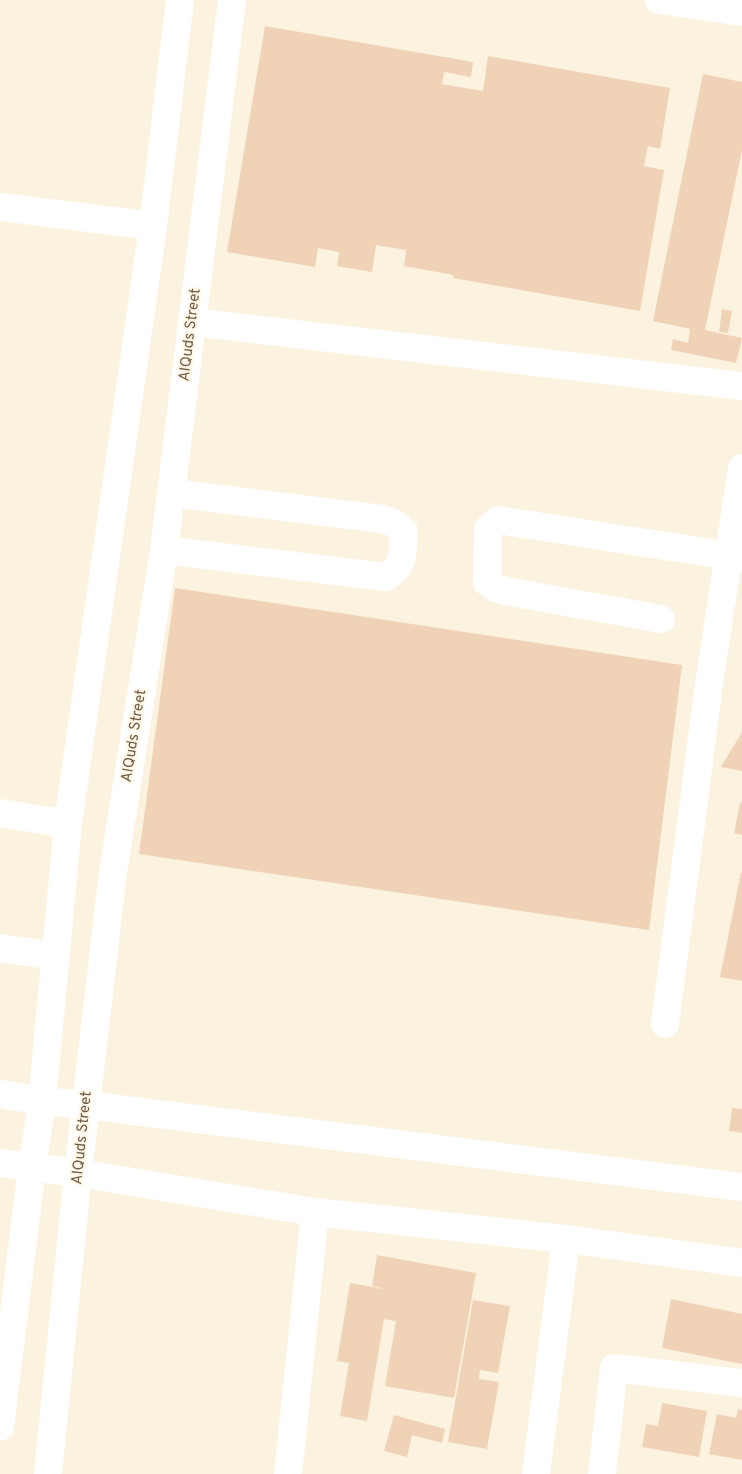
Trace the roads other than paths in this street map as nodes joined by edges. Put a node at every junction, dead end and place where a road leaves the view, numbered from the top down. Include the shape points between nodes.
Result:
1 (180, 0) edge
2 (232, 0) edge
3 (659, 0) edge
4 (742, 12) edge
5 (0, 207) edge
6 (154, 226) junction
7 (192, 322) junction
8 (742, 386) edge
9 (742, 468) edge
10 (171, 493) junction
11 (164, 550) junction
12 (735, 557) edge
13 (661, 618) dead end
14 (0, 813) edge
15 (68, 824) junction
16 (0, 948) edge
17 (56, 956) junction
18 (664, 1024) dead end
19 (0, 1094) edge
20 (42, 1101) junction
21 (86, 1105) junction
22 (0, 1163) edge
23 (32, 1167) junction
24 (78, 1173) junction
25 (742, 1186) edge
26 (315, 1212) junction
27 (566, 1239) junction
28 (742, 1263) edge
29 (742, 1383) edge
30 (0, 1427) edge
31 (48, 1474) edge
32 (288, 1474) edge
33 (536, 1474) edge
34 (602, 1474) edge

1 - 6 street
2 - 7 street, AlQuds Street
3 - 4 street
5 - 6 street
6 - 15 street
7 - 8 street
7 - 10 street, AlQuds Street
9 - 12 street
10 - 11 street, AlQuds Street
10 - 11 street via 382,519 394,523 404,532 401,561 396,570 386,576
11 - 21 street, AlQuds Street via 113,872
12 - 13 street via 498,520 488,529 487,582 496,588
12 - 18 street via 709,684
14 - 15 street
15 - 17 street
16 - 17 street
17 - 20 street
19 - 20 street
20 - 21 street
20 - 23 street
21 - 24 street, AlQuds Street
21 - 25 street
22 - 23 street
23 - 24 street
23 - 30 street
24 - 26 street
24 - 31 street, AlQuds Street
26 - 27 street
26 - 32 street
27 - 28 street
27 - 33 street
29 - 34 street via 614,1368

